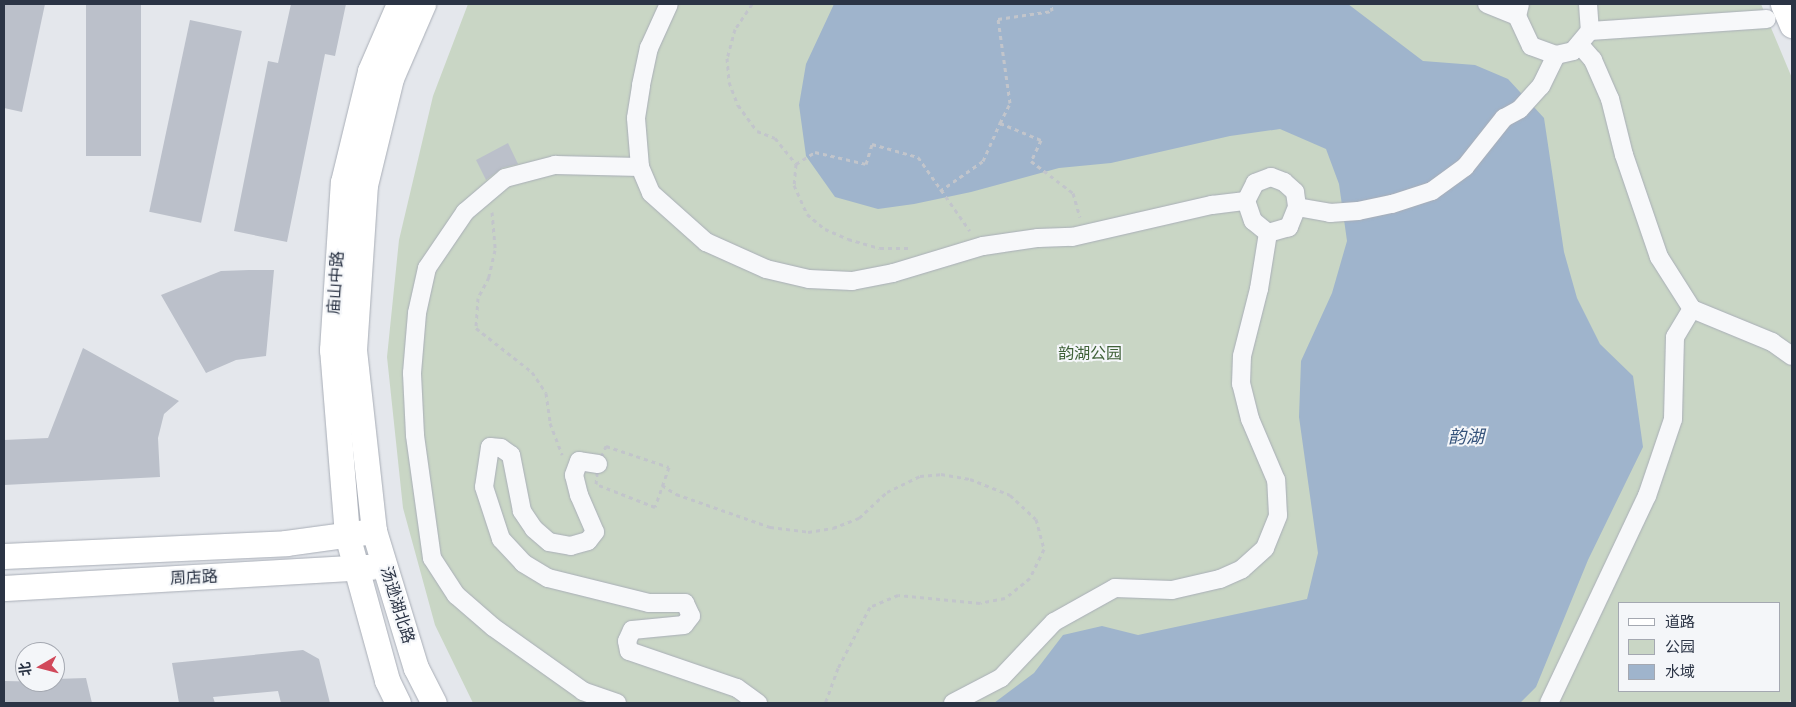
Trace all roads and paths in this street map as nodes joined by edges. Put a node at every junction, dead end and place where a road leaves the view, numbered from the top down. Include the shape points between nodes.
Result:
1 (398, 4) edge
2 (423, 4) edge
3 (669, 4) edge
4 (752, 4) edge
5 (1051, 4) edge
6 (1487, 4) edge
7 (1588, 4) edge
8 (1518, 10) edge
9 (1775, 11) edge
10 (1792, 24) edge
11 (1585, 37) junction
12 (1556, 54) junction
13 (1000, 123) junction
14 (796, 164) junction
15 (640, 167) junction
16 (940, 191) junction
17 (490, 192) junction
18 (1246, 201) junction
19 (1297, 207) junction
20 (1268, 233) junction
21 (1086, 235) junction
22 (983, 246) junction
23 (941, 259) junction
24 (1692, 309) junction
25 (1792, 356) edge
26 (598, 464) junction
27 (574, 475) junction
28 (662, 484) junction
29 (374, 531) junction
30 (347, 535) junction
31 (4, 556) edge
32 (385, 565) junction
33 (355, 570) junction
34 (4, 588) edge
35 (398, 703) edge
36 (434, 703) edge
37 (617, 703) edge
38 (758, 703) edge
39 (825, 703) edge
40 (953, 703) edge
41 (1549, 703) edge

1 - 30 street, 庙山中路 via 370,71 343,182 332,350
2 - 29 street, 庙山中路 via 392,78 365,185 354,350
3 - 15 street via 649,48 641,85 636,118
4 - 14 path via 735,29 727,58 728,82 738,105 757,131 776,138
5 - 13 path via 1052,11 998,18 1010,103
6 - 8 street
7 - 11 street
8 - 12 street via 1531,46
9 - 10 street
9 - 11 street
11 - 12 street via 1573,51
11 - 24 street via 1610,99 1624,155 1659,258
12 - 19 street via 1541,86 1520,109 1504,118 1465,167 1432,191 1358,211 1330,213
13 - 16 path via 983,160
13 - 21 path via 1041,140 1031,161 1073,193
14 - 16 path via 815,152 866,164 872,144 918,157
14 - 23 path via 794,185 807,214 825,229 880,248 910,248 932,252
15 - 17 street via 555,165 505,178
15 - 23 street via 651,193 706,242 766,269 809,279 852,281 893,274
16 - 22 path
17 - 27 path via 495,250 489,277 478,298 476,328 532,372 546,393 550,423 561,454
17 - 37 street via 465,212 427,268 417,314 412,373 415,435 432,558 456,595 492,627 584,691
18 - 19 street via 1255,183 1271,177 1284,182 1295,192
18 - 20 street via 1253,221
18 - 21 street via 1212,205
19 - 20 street via 1289,227
20 - 40 street via 1259,289 1242,356 1241,384 1250,419 1276,480 1278,515 1265,548 1242,570 1220,579 1172,590 1115,588 1054,622 1001,678
21 - 22 street
22 - 23 street
24 - 25 street via 1772,342
24 - 41 street via 1675,337 1673,419 1647,496
26 - 27 street via 579,461
26 - 28 path via 606,446 621,449 669,467
26 - 28 path via 596,484 638,502 655,507
27 - 38 street via 595,532 588,542 571,546 549,542 534,529 522,510 511,455 501,448 490,448 484,487 500,539 523,563 548,578 649,603 685,603 691,616 684,625 632,630 627,642 629,651 737,688
28 - 39 path via 676,494 770,527 808,532 834,528 860,518 887,492 920,476 941,474 970,479 1010,495 1036,519 1044,549 1030,578 1005,598 980,603 898,595 870,607 838,668
29 - 30 street
29 - 32 street, 汤逊湖北路
30 - 31 street, 周店路 via 286,543
30 - 33 street, 庙山中路
32 - 33 street, 周店路
32 - 36 street, 汤逊湖北路 via 416,668
33 - 34 street, 周店路
33 - 35 street, 汤逊湖北路 via 387,680

